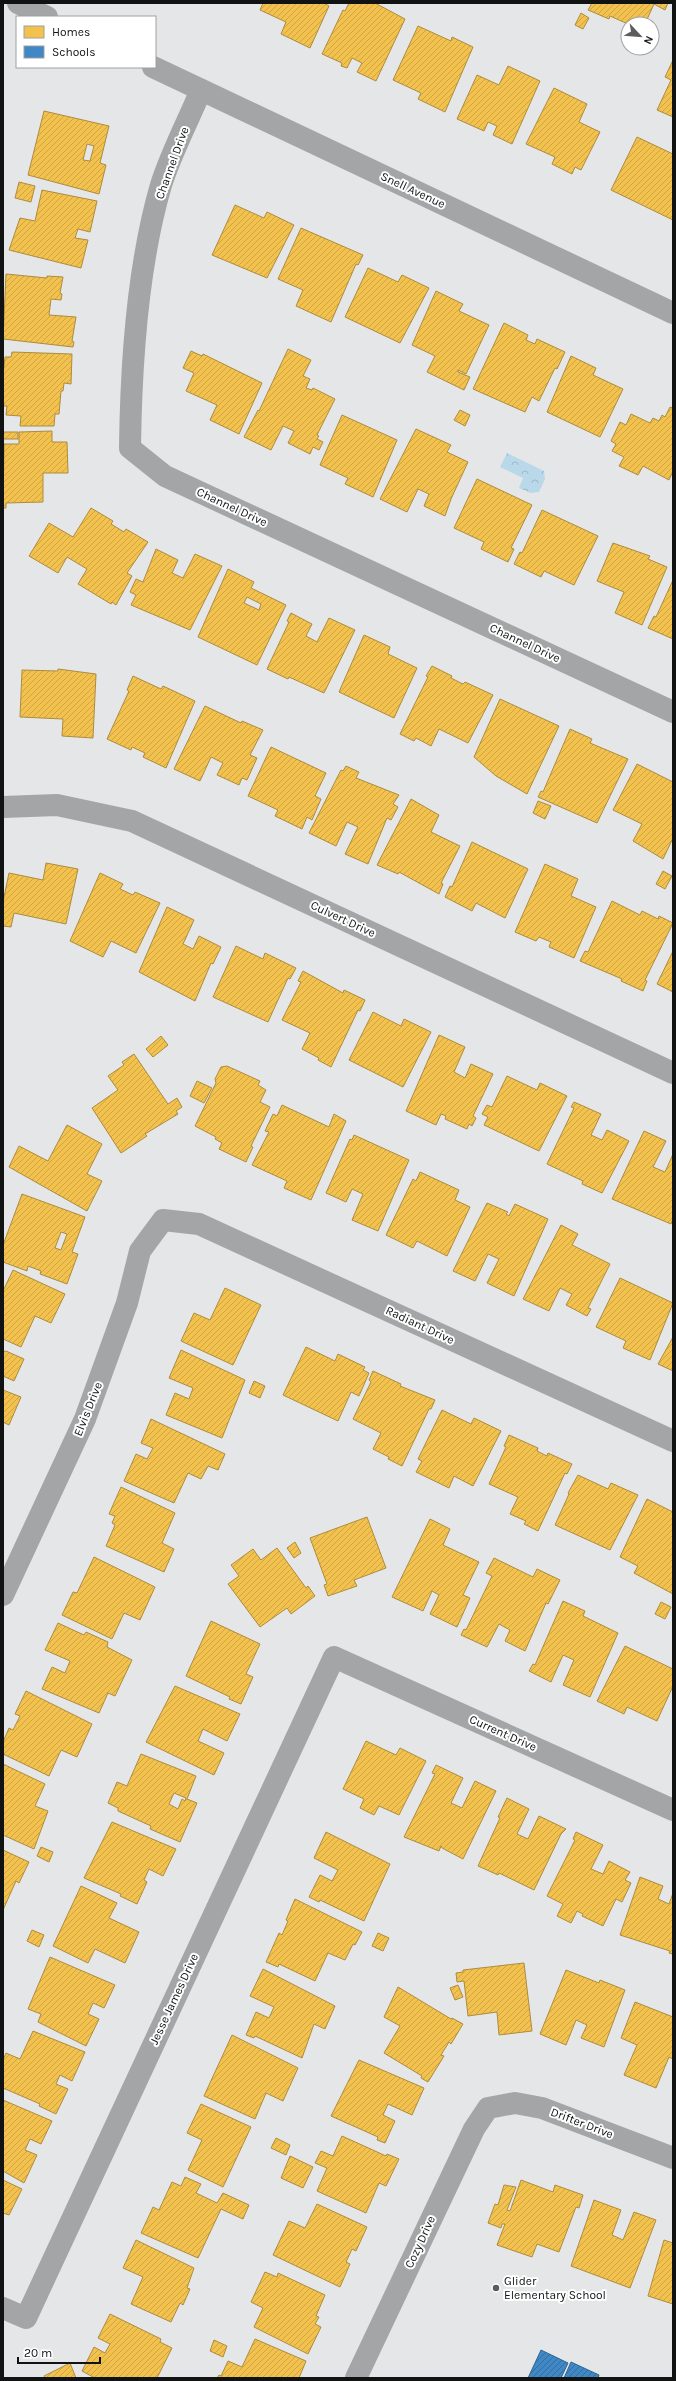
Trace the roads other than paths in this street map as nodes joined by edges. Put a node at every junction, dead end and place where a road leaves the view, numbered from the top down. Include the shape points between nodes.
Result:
1 (18, 3) edge
2 (45, 16) edge
3 (155, 68) edge
4 (201, 90) junction
5 (673, 313) edge
6 (673, 712) edge
7 (3, 807) edge
8 (673, 1073) edge
9 (163, 1220) joint
10 (673, 1441) edge
11 (3, 1595) edge
12 (334, 1657) joint
13 (673, 1810) edge
14 (488, 2108) joint
15 (673, 2158) edge
16 (3, 2308) edge
17 (356, 2378) edge

1 - 2 street
3 - 4 street, Snell Avenue
4 - 5 street, Snell Avenue
4 - 6 street, Channel Drive via 162,185 144,256 131,394 130,448 165,476
7 - 8 street, Culvert Drive via 57,805 132,821
9 - 10 street, Radiant Drive via 199,1224
9 - 11 street, Elvis Drive via 140,1251 127,1303 85,1419
12 - 13 street, Current Drive
12 - 16 street, Jesse James Drive via 26,2318
14 - 15 street, Drifter Drive via 515,2103 542,2108
14 - 17 street, Cozy Drive via 474,2129

